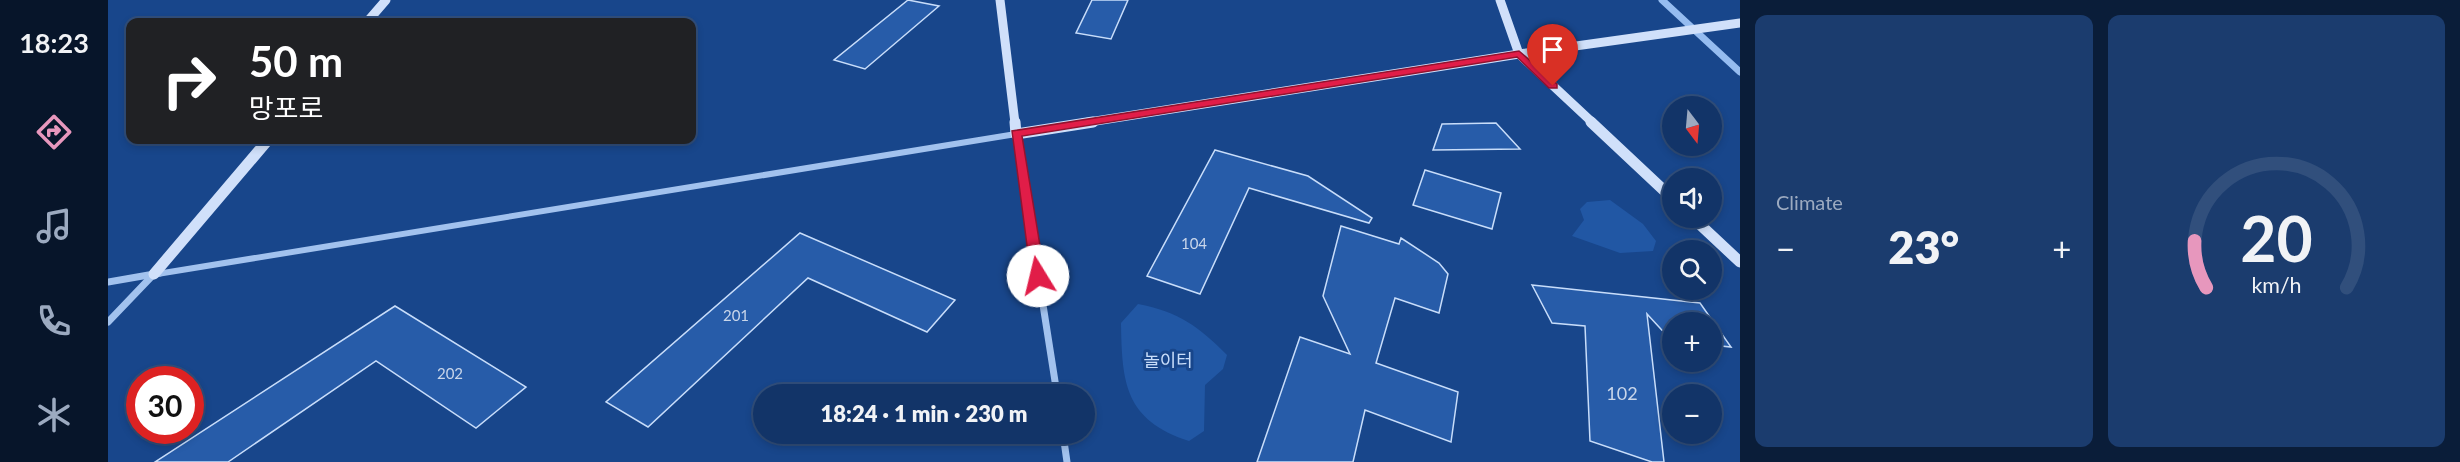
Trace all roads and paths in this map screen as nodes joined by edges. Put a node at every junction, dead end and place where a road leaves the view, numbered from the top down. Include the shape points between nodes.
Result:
1 (386, 0) edge
2 (1000, 0) edge
3 (1500, 0) edge
4 (370, 18) edge
5 (1740, 23) edge
6 (1519, 54) junction
7 (1016, 134) junction
8 (265, 144) edge
9 (1662, 189) edge
10 (1704, 228) edge
11 (1740, 262) edge
12 (154, 274) junction
13 (108, 282) edge
14 (108, 322) edge
15 (1055, 384) edge
16 (1064, 444) edge
17 (1067, 462) edge

1 - 4 street
2 - 7 street
3 - 6 street
5 - 6 street
6 - 7 street
6 - 9 street
7 - 12 street
7 - 15 street
8 - 12 street
10 - 11 street
12 - 13 street
12 - 14 street
16 - 17 street

